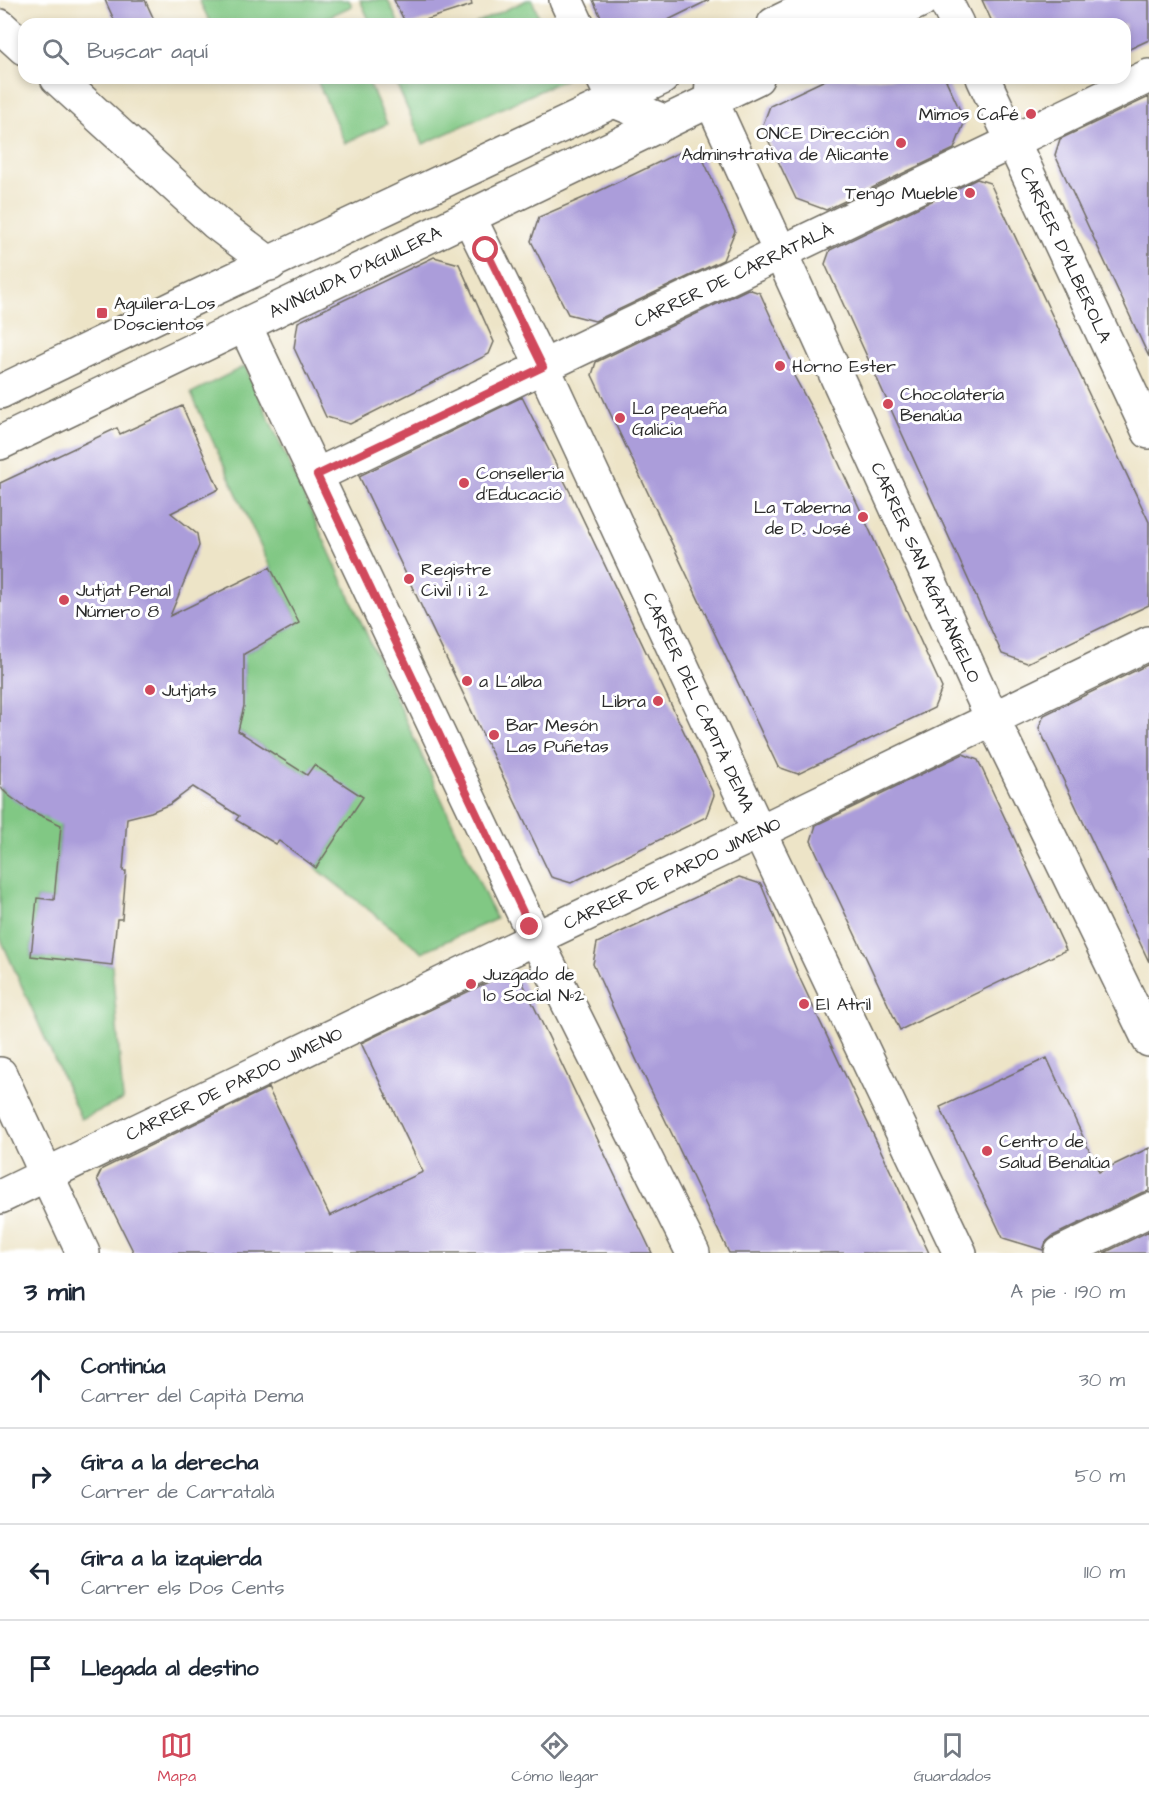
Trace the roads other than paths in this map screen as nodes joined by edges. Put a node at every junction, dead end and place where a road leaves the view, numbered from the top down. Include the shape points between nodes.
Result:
1 (566, 0) edge
2 (823, 0) edge
3 (871, 0) edge
4 (922, 0) edge
5 (945, 0) edge
6 (574, 18) edge
7 (786, 18) edge
8 (834, 18) edge
9 (884, 18) edge
10 (954, 18) edge
11 (0, 26) edge
12 (18, 42) edge
13 (1149, 76) edge
14 (64, 84) edge
15 (633, 84) edge
16 (733, 84) edge
17 (986, 84) edge
18 (608, 89) edge
19 (713, 89) edge
20 (666, 122) junction
21 (1014, 141) junction
22 (469, 217) junction
23 (780, 254) junction
24 (270, 264) junction
25 (245, 326) junction
26 (543, 367) junction
27 (0, 392) edge
28 (1149, 432) edge
29 (0, 443) edge
30 (317, 475) junction
31 (1149, 643) edge
32 (992, 718) junction
33 (759, 832) junction
34 (536, 938) junction
35 (1149, 1040) edge
36 (0, 1074) edge
37 (47, 1174) junction
38 (0, 1197) edge
39 (1149, 1209) edge
40 (83, 1253) edge
41 (693, 1253) edge
42 (960, 1253) edge
43 (1061, 1253) edge

1 - 6 street
2 - 7 street
3 - 8 street
4 - 9 street
5 - 10 street
11 - 12 street
13 - 21 street, CARRER DE CARRATALÀ
14 - 24 street via 216,223
15 - 18 street
16 - 19 street, AVINGUDA D'AGUILERA
17 - 21 street, CARRER D'ALBEROLA
18 - 20 street
18 - 24 street
19 - 20 street, AVINGUDA D'AGUILERA
19 - 23 street, CARRER SAN AGATÁNGELO
20 - 22 street, AVINGUDA D'AGUILERA
21 - 23 street, CARRER DE CARRATALÀ
21 - 28 street, CARRER D'ALBEROLA
22 - 25 street, AVINGUDA D'AGUILERA
22 - 26 street, CARRER DEL CAPITÀ DEMA
23 - 26 street, CARRER DE CARRATALÀ
23 - 32 street, CARRER SAN AGATÁNGELO
24 - 27 street
25 - 29 street, AVINGUDA D'AGUILERA
25 - 30 street
26 - 30 street, CARRER DE CARRATALÀ
26 - 33 street, CARRER DEL CAPITÀ DEMA
30 - 34 street
31 - 32 street, CARRER DE PARDO JIMENO
32 - 33 street, CARRER DE PARDO JIMENO
32 - 35 street, CARRER SAN AGATÁNGELO
33 - 34 street, CARRER DE PARDO JIMENO
33 - 42 street, CARRER DEL CAPITÀ DEMA
34 - 37 street, CARRER DE PARDO JIMENO
34 - 41 street
36 - 37 street
37 - 38 street, CARRER DE PARDO JIMENO
37 - 40 street
39 - 43 street

